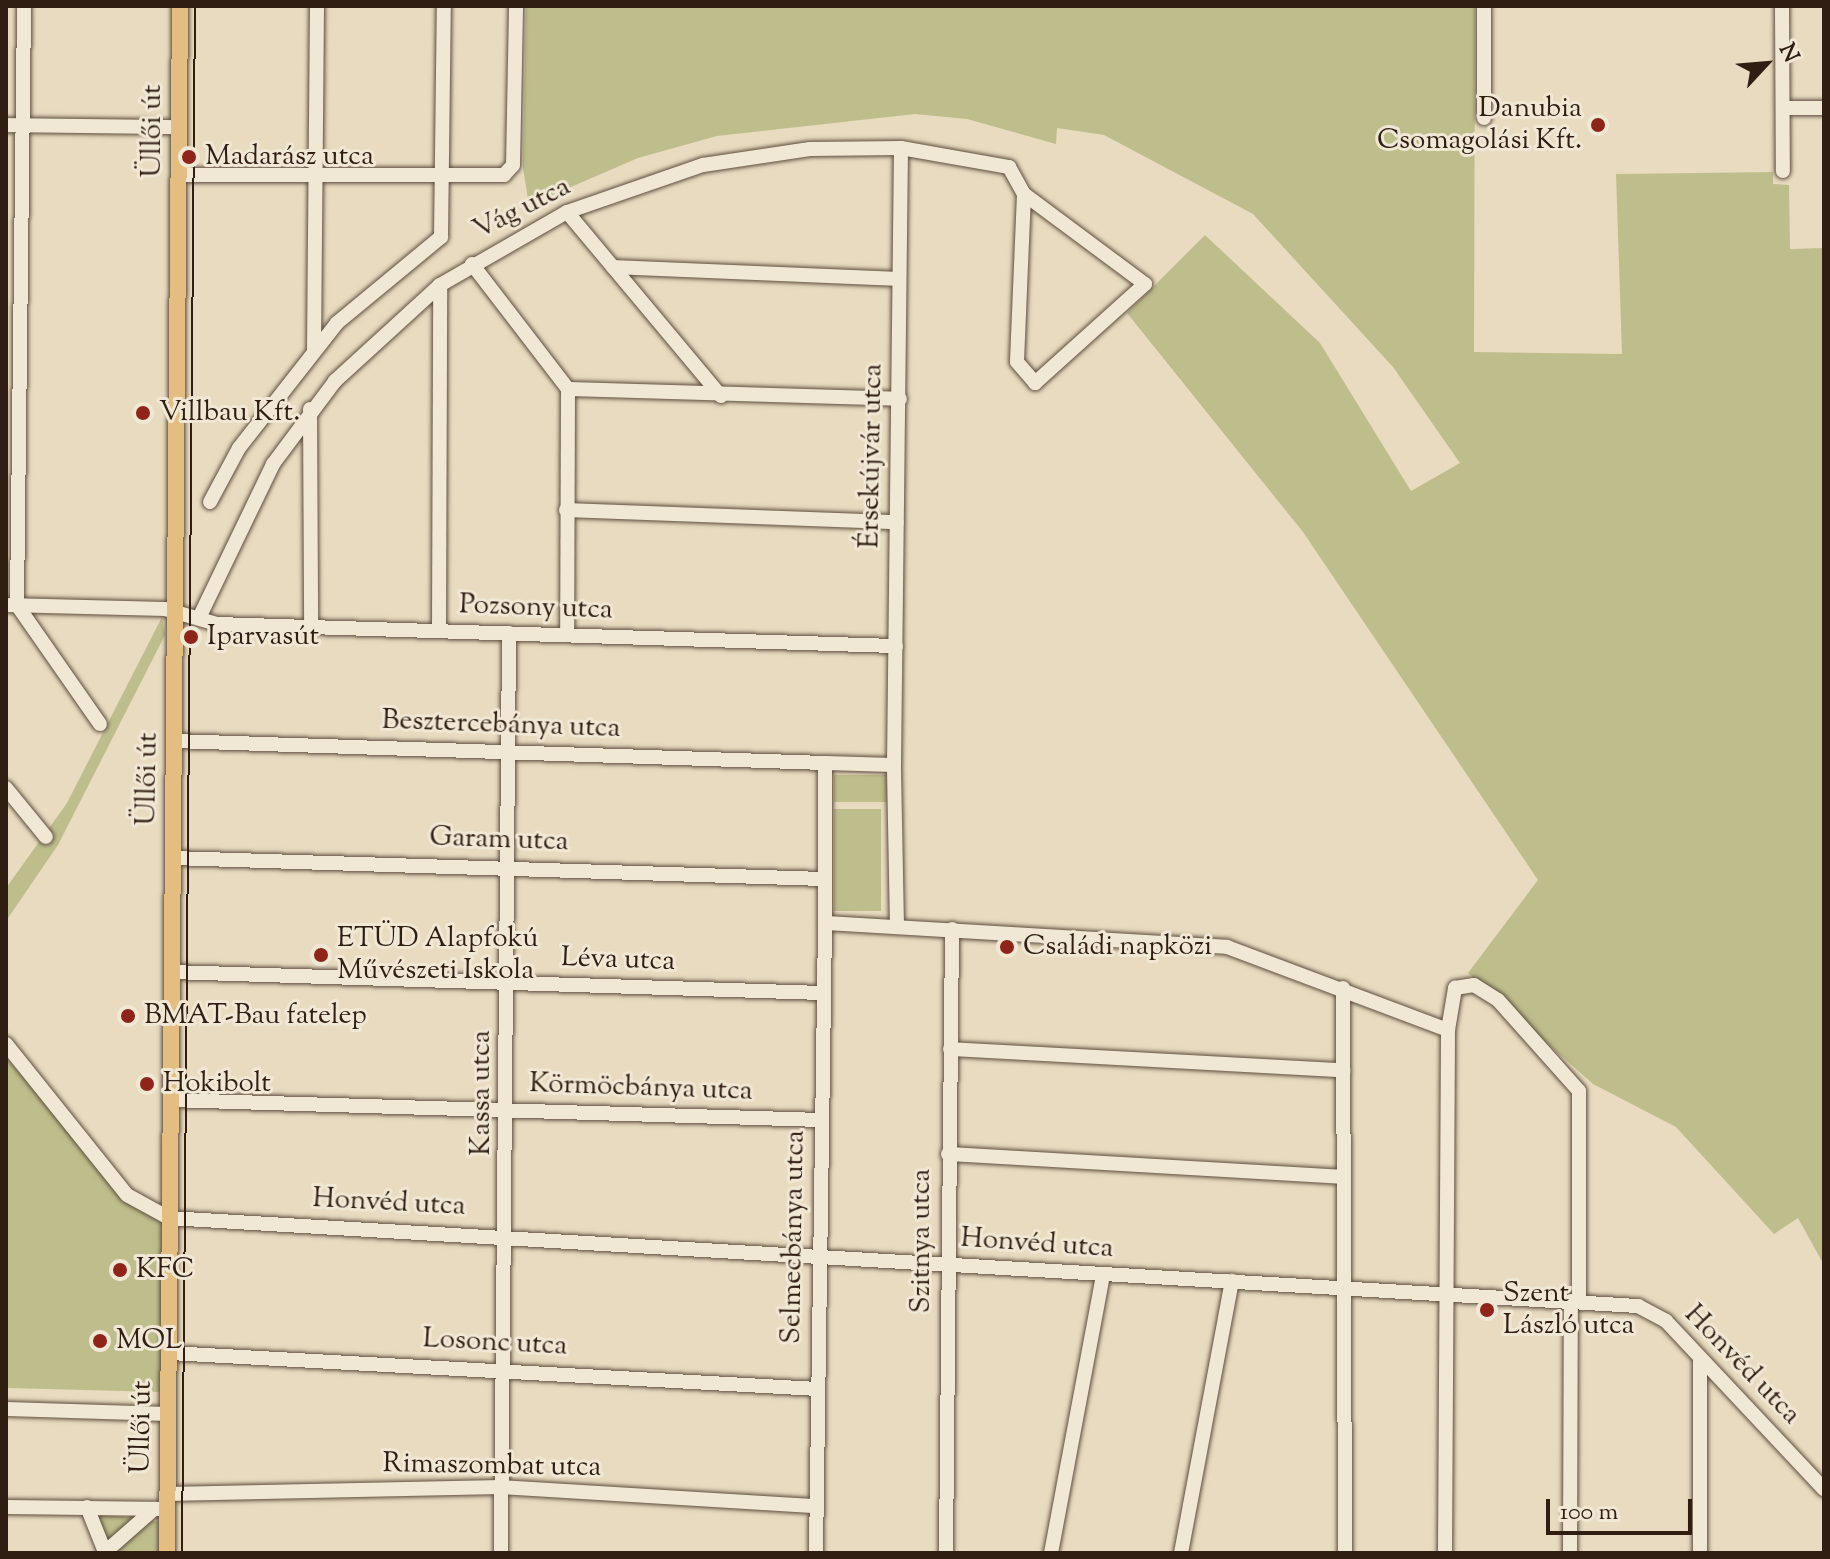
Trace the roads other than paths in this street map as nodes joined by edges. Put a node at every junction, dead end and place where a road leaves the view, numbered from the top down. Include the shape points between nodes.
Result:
1 (24, 6) edge
2 (180, 6) edge
3 (317, 6) edge
4 (444, 6) edge
5 (516, 6) edge
6 (1484, 6) edge
7 (1782, 6) edge
8 (1783, 108) junction
9 (1824, 108) edge
10 (1484, 118) dead end
11 (6, 125) edge
12 (24, 125) junction
13 (179, 127) junction
14 (901, 148) junction
15 (1783, 171) dead end
16 (314, 173) junction
17 (179, 175) junction
18 (443, 176) junction
19 (1024, 194) junction
20 (567, 212) junction
21 (472, 264) junction
22 (613, 267) junction
23 (899, 279) junction
24 (440, 285) junction
25 (314, 350) junction
26 (568, 389) junction
27 (721, 396) junction
28 (900, 399) junction
29 (310, 409) junction
30 (210, 502) dead end
31 (566, 510) junction
32 (897, 522) junction
33 (11, 605) edge
34 (177, 613) junction
35 (199, 618) junction
36 (311, 624) junction
37 (439, 631) junction
38 (509, 633) junction
39 (567, 635) junction
40 (896, 646) junction
41 (100, 724) dead end
42 (175, 741) junction
43 (510, 751) junction
44 (825, 763) junction
45 (894, 765) junction
46 (6, 788) edge
47 (46, 837) dead end
48 (173, 858) junction
49 (509, 866) junction
50 (824, 879) junction
51 (825, 923) junction
52 (897, 926) junction
53 (952, 929) junction
54 (172, 972) junction
55 (508, 983) junction
56 (1343, 988) junction
57 (823, 993) junction
58 (1448, 1030) junction
59 (6, 1044) edge
60 (950, 1049) junction
61 (1343, 1070) junction
62 (170, 1100) junction
63 (507, 1110) junction
64 (822, 1120) junction
65 (948, 1154) junction
66 (1342, 1177) junction
67 (169, 1218) junction
68 (508, 1235) junction
69 (820, 1255) junction
70 (948, 1264) junction
71 (1103, 1275) junction
72 (1232, 1281) junction
73 (1343, 1289) junction
74 (1445, 1295) junction
75 (1575, 1302) junction
76 (170, 1353) junction
77 (1700, 1358) junction
78 (502, 1369) junction
79 (818, 1389) junction
80 (6, 1409) edge
81 (169, 1414) junction
82 (501, 1487) junction
83 (1824, 1489) edge
84 (163, 1504) junction
85 (816, 1506) junction
86 (6, 1507) edge
87 (87, 1507) junction
88 (105, 1552) edge
89 (167, 1553) edge
90 (501, 1553) edge
91 (816, 1553) edge
92 (946, 1553) edge
93 (1051, 1553) edge
94 (1181, 1553) edge
95 (1345, 1553) edge
96 (1445, 1553) edge
97 (1570, 1553) edge
98 (1700, 1553) edge

1 - 12 street
2 - 13 main road, Üllői út
3 - 16 street
4 - 18 street
5 - 18 street via 509,171
6 - 10 street
7 - 8 street
8 - 9 street
8 - 15 street
11 - 12 street
12 - 13 street
12 - 33 street
13 - 17 main road, Üllői út
14 - 19 street, Vág utca via 1009,167
14 - 20 street, Vág utca via 755,155 635,184
14 - 23 street, Érsekújvár utca
16 - 17 street
16 - 18 street
16 - 25 street
17 - 34 main road, Üllői út
18 - 25 street, Vág utca via 441,237
19 - 19 street via 1017,362 1035,383 1145,284
20 - 21 street, Vág utca
20 - 22 street
21 - 24 street, Vág utca
21 - 26 street
22 - 23 street
22 - 27 street
23 - 28 street, Érsekújvár utca
24 - 29 street, Vág utca
24 - 37 street
25 - 30 street, Vág utca via 239,448
26 - 27 street
26 - 31 street
27 - 28 street
28 - 32 street, Érsekújvár utca
29 - 35 street, Vág utca via 273,464
29 - 36 street
31 - 32 street
31 - 39 street
32 - 40 street, Érsekújvár utca
33 - 34 street, Pozsony utca
33 - 41 street
34 - 35 street, Pozsony utca
34 - 42 main road, Üllői út
35 - 36 street, Pozsony utca
36 - 37 street, Pozsony utca
37 - 38 street, Pozsony utca
38 - 39 street, Pozsony utca
38 - 43 street, Kassa utca
39 - 40 street, Pozsony utca
40 - 45 street, Érsekújvár utca
42 - 43 street, Besztercebánya utca
42 - 48 main road, Üllői út
43 - 44 street, Besztercebánya utca
43 - 49 street, Kassa utca
44 - 45 street, Besztercebánya utca
44 - 50 street, Selmecbánya utca
45 - 52 street, Érsekújvár utca
46 - 47 street
48 - 49 street, Garam utca
48 - 54 main road, Üllői út
49 - 50 street, Garam utca
49 - 55 street, Kassa utca
50 - 51 street, Selmecbánya utca
51 - 52 street
51 - 57 street, Selmecbánya utca
52 - 53 street
53 - 56 street via 1209,944
53 - 60 street, Szitnya utca
54 - 55 street, Léva utca
54 - 62 main road, Üllői út
55 - 57 street, Léva utca
55 - 63 street, Kassa utca
56 - 58 street
56 - 61 street
57 - 64 street, Selmecbánya utca
58 - 74 street
58 - 75 street via 1450,995 1474,985 1498,1000 1575,1081
59 - 67 street via 127,1195
60 - 61 street
60 - 65 street, Szitnya utca
61 - 66 street
62 - 63 street, Körmöcbánya utca
62 - 67 main road, Üllői út
63 - 64 street, Körmöcbánya utca
63 - 68 street, Kassa utca
64 - 69 street, Selmecbánya utca
65 - 66 street
65 - 70 street, Szitnya utca
66 - 73 street
67 - 68 street, Honvéd utca
67 - 76 main road, Üllői út
68 - 69 street, Honvéd utca
68 - 78 street, Kassa utca
69 - 70 street, Honvéd utca
69 - 79 street, Selmecbánya utca
70 - 71 street, Honvéd utca
70 - 92 street, Szitnya utca
71 - 72 street, Honvéd utca
71 - 93 street
72 - 73 street, Honvéd utca
72 - 94 street
73 - 74 street, Honvéd utca
73 - 95 street
74 - 75 street, Honvéd utca
74 - 96 street
75 - 77 street, Honvéd utca via 1655,1313
75 - 97 street
76 - 78 street, Losonc utca
76 - 81 main road, Üllői út
77 - 83 street, Honvéd utca
77 - 98 street
78 - 79 street, Losonc utca
78 - 82 street, Kassa utca
79 - 85 street, Selmecbánya utca
80 - 81 street
81 - 84 main road, Üllői út
82 - 84 street, Rimaszombat utca
82 - 85 street, Rimaszombat utca
82 - 90 street, Kassa utca
84 - 87 street, Rimaszombat utca
84 - 88 street
84 - 89 main road, Üllői út
85 - 91 street, Selmecbánya utca
86 - 87 street, Rimaszombat utca
87 - 88 street

